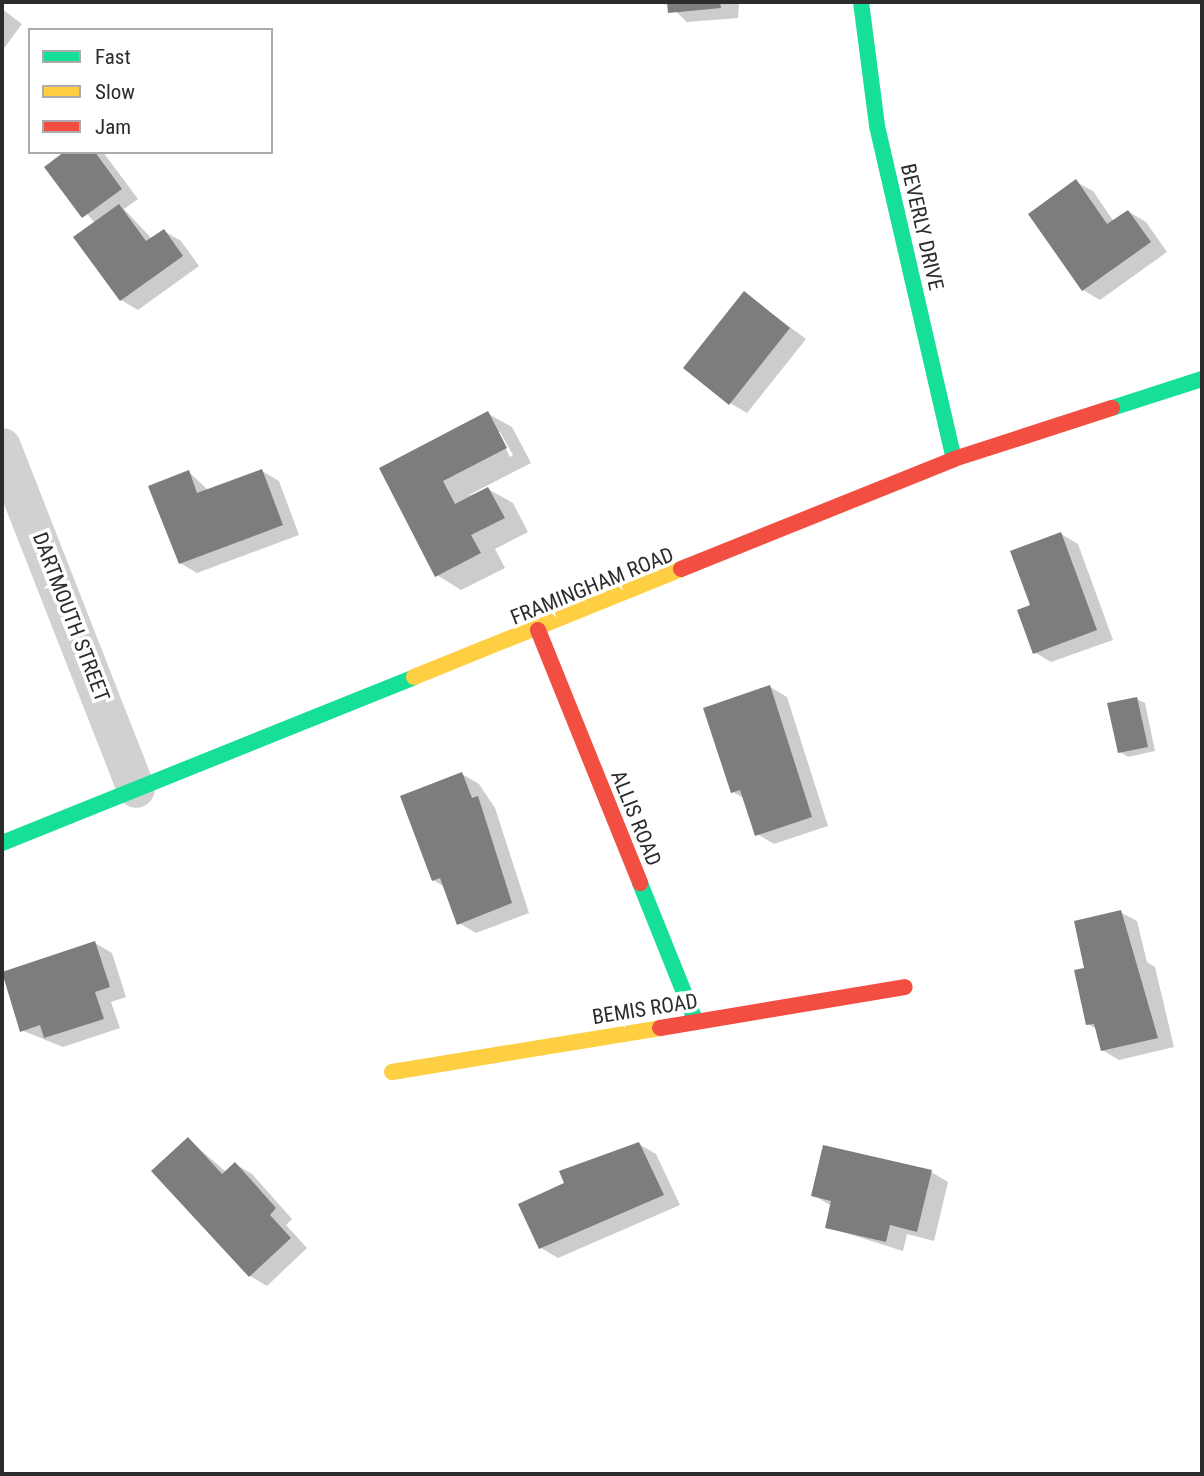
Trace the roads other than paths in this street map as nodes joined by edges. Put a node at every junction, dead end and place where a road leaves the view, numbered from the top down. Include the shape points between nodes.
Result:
1 (861, 2) edge
2 (1202, 379) edge
3 (2, 447) edge
4 (954, 459) junction
5 (538, 630) junction
6 (136, 789) junction
7 (2, 842) edge
8 (905, 988) dead end
9 (696, 1022) junction
10 (392, 1072) dead end

1 - 4 street, BEVERLY DRIVE via 877,126
2 - 4 street, FRAMINGHAM ROAD
3 - 6 street, DARTMOUTH STREET
4 - 5 street, FRAMINGHAM ROAD
5 - 6 street, FRAMINGHAM ROAD
5 - 9 street, ALLIS ROAD
6 - 7 street, FRAMINGHAM ROAD
8 - 9 street, BEMIS ROAD
9 - 10 street, BEMIS ROAD

